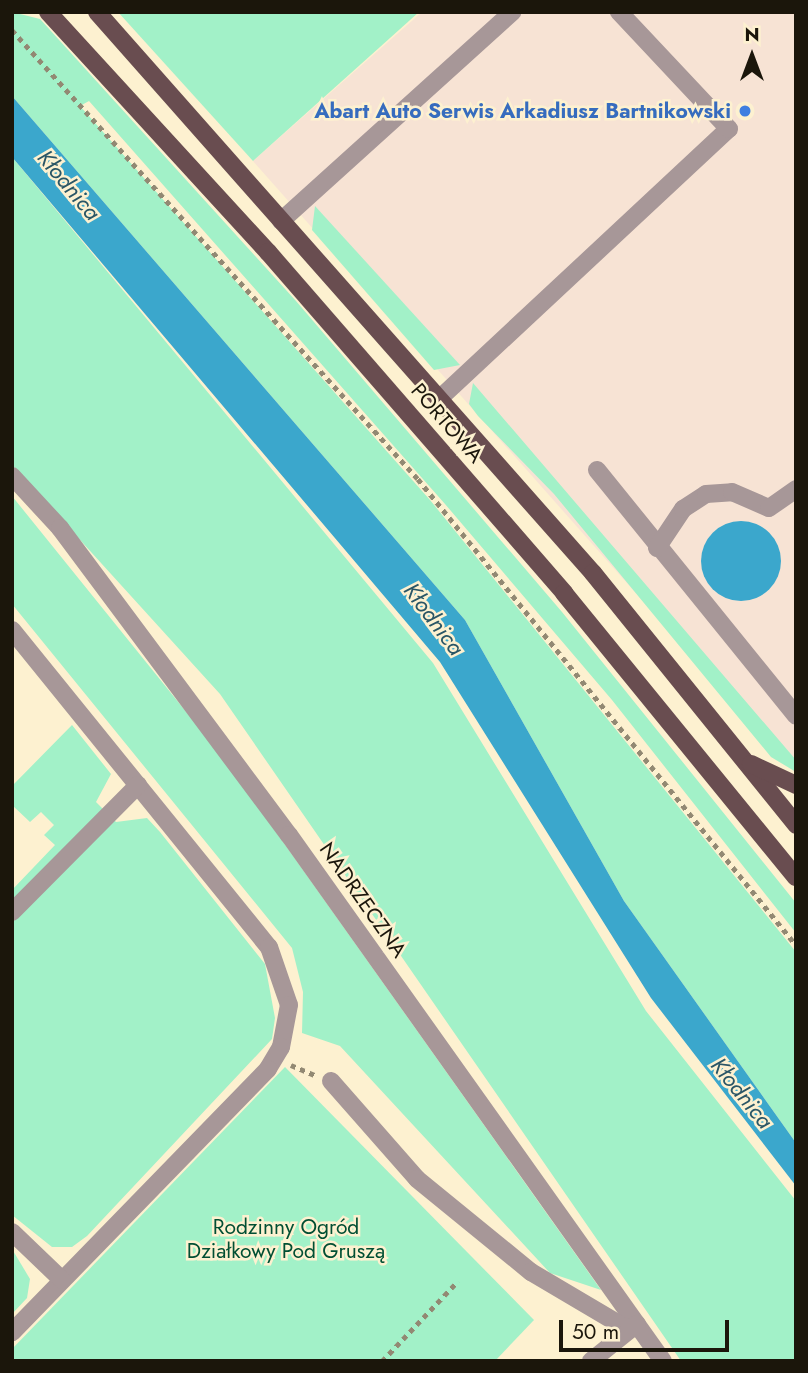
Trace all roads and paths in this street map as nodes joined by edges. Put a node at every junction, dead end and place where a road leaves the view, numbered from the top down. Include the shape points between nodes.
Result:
1 (48, 12) edge
2 (97, 12) edge
3 (512, 12) edge
4 (619, 12) edge
5 (12, 30) edge
6 (281, 221) junction
7 (439, 399) junction
8 (597, 470) dead end
9 (12, 476) edge
10 (796, 489) edge
11 (657, 548) junction
12 (12, 631) edge
13 (796, 716) edge
14 (742, 758) junction
15 (138, 785) junction
16 (796, 785) edge
17 (796, 825) edge
18 (796, 877) edge
19 (12, 912) edge
20 (796, 945) edge
21 (331, 1081) dead end
22 (12, 1232) edge
23 (62, 1280) junction
24 (458, 1281) dead end
25 (633, 1327) junction
26 (12, 1332) edge
27 (382, 1361) edge
28 (591, 1361) edge
29 (663, 1361) edge

1 - 18 main road, PORTOWA via 259,241 555,583
2 - 6 main road, PORTOWA
3 - 6 street
4 - 7 street via 729,129
5 - 20 path via 418,479
6 - 7 main road, PORTOWA
7 - 14 main road, PORTOWA via 593,573
8 - 11 street
9 - 25 street, NADRZECZNA via 60,528 289,835
10 - 11 street via 769,508 732,492 706,494 683,509
11 - 13 street
12 - 15 street
14 - 16 main road
14 - 17 main road, PORTOWA
15 - 19 street
15 - 23 street via 277,960 286,983 287,1027 268,1069
21 - 25 street via 418,1179 531,1272
22 - 23 street
23 - 26 street
24 - 27 path
25 - 28 street
25 - 29 street, NADRZECZNA

